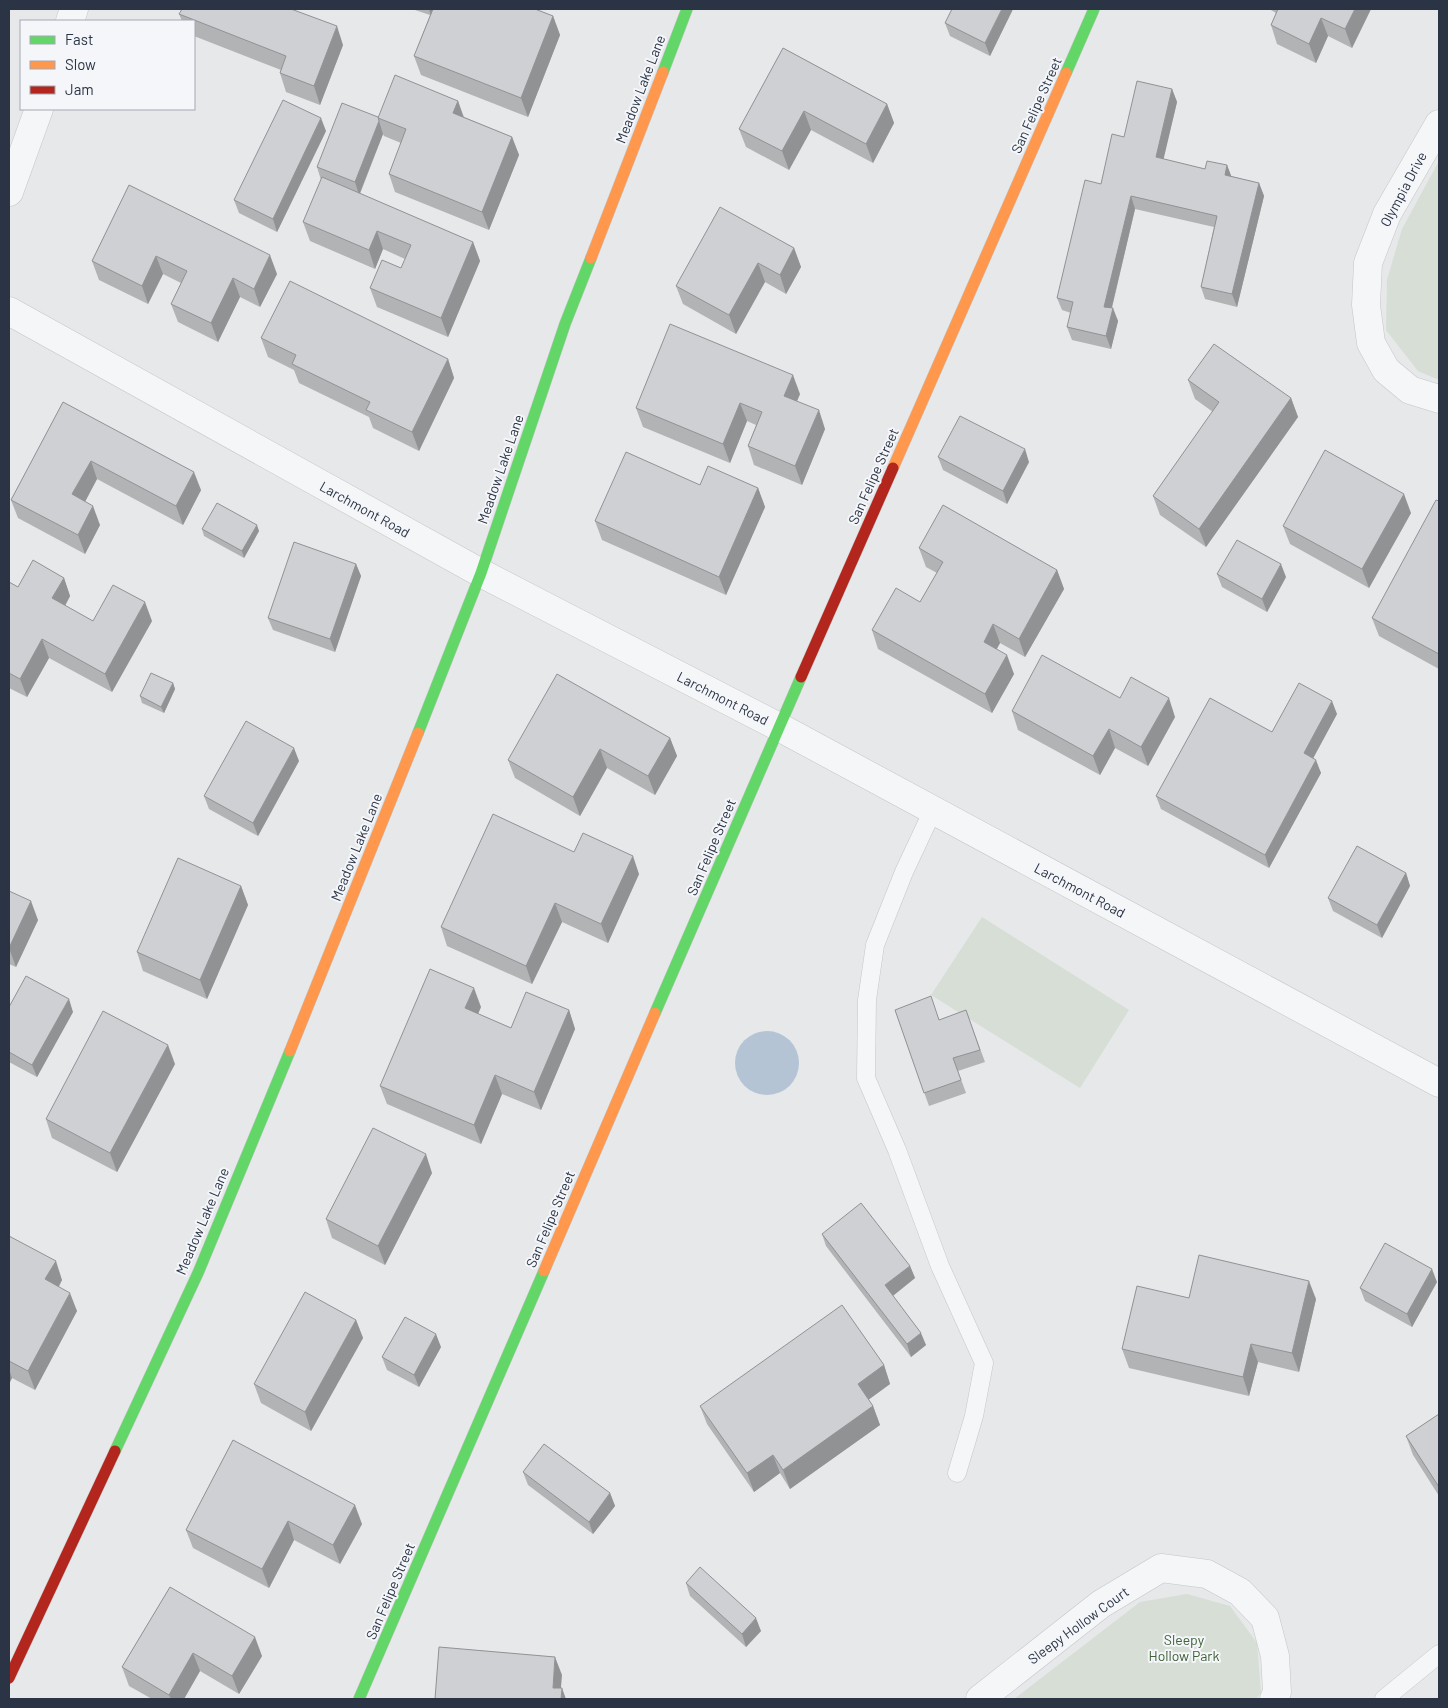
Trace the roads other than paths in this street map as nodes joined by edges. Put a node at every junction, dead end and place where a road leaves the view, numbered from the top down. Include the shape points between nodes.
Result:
1 (687, 9) edge
2 (1094, 9) edge
3 (39, 110) edge
4 (1439, 124) edge
5 (9, 192) edge
6 (9, 311) edge
7 (1439, 399) edge
8 (480, 573) junction
9 (779, 727) junction
10 (933, 810) junction
11 (1439, 1083) edge
12 (957, 1473) dead end
13 (1439, 1654) edge
14 (9, 1678) edge
15 (359, 1699) edge
16 (980, 1699) edge
17 (1274, 1699) edge
18 (1384, 1699) edge

1 - 8 main road, Meadow Lake Lane via 565,324
2 - 9 main road, San Felipe Street
3 - 5 street
4 - 7 street, Olympia Drive via 1387,214 1368,264 1366,305 1371,343 1386,370 1410,390
6 - 8 street, Larchmont Road
8 - 9 street, Larchmont Road
8 - 14 main road, Meadow Lake Lane via 329,958 198,1273
9 - 10 street, Larchmont Road
9 - 15 main road, San Felipe Street
10 - 11 street, Larchmont Road
10 - 12 lane via 875,946 867,1000 866,1078 940,1266 984,1363 974,1416
13 - 18 lane
16 - 17 street, Sleepy Hollow Court via 1102,1604 1161,1568 1207,1574 1240,1592 1265,1618 1275,1656 1277,1692

